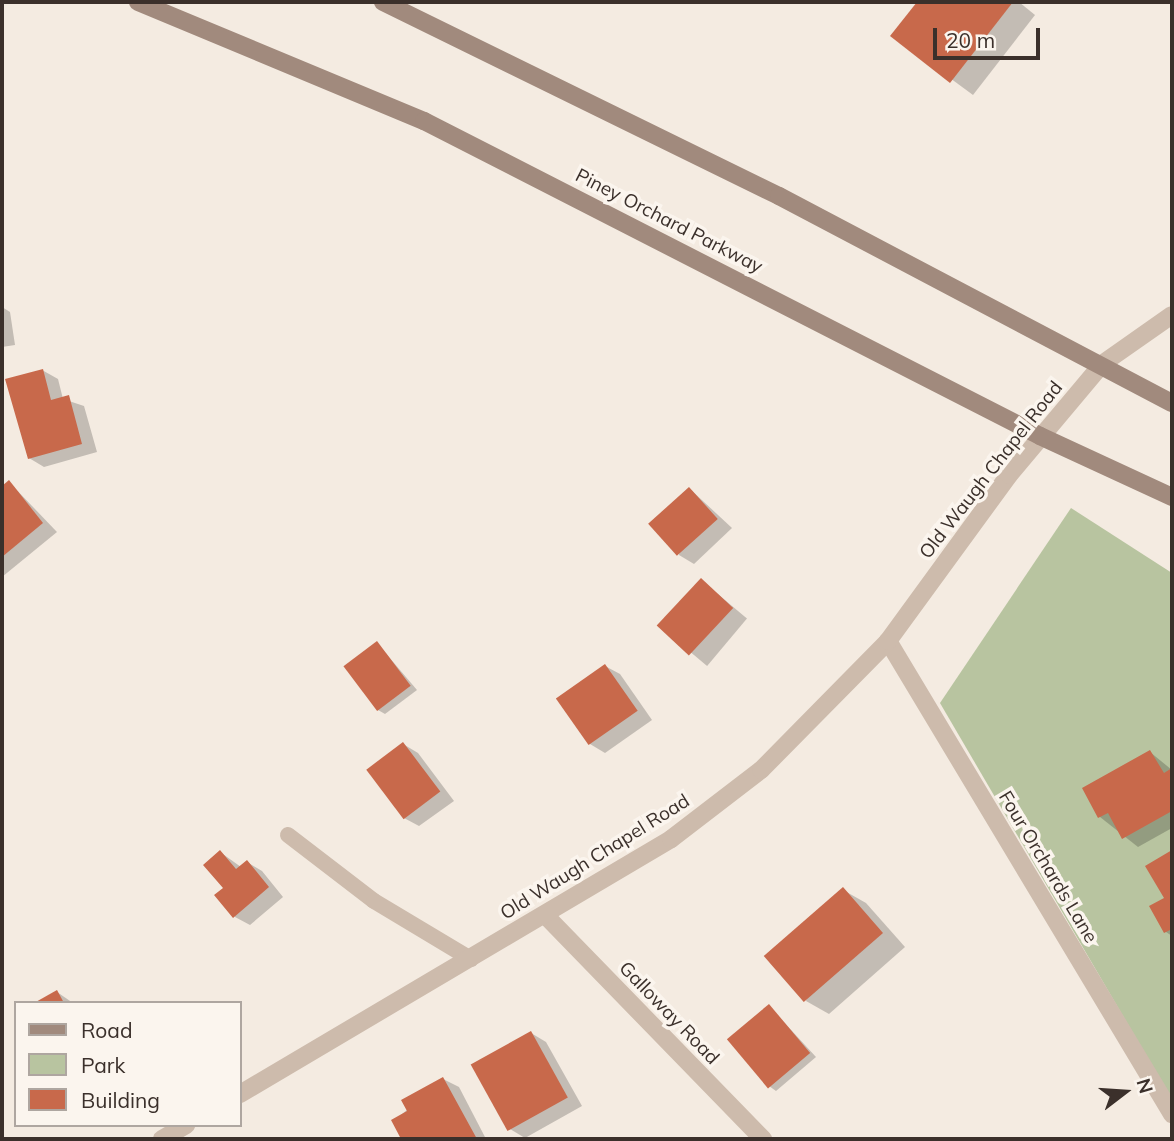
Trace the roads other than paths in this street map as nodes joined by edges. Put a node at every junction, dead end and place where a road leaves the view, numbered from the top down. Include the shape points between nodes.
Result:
1 (138, 2) edge
2 (383, 2) edge
3 (1172, 315) edge
4 (1102, 364) junction
5 (1172, 403) edge
6 (1040, 436) junction
7 (1172, 497) edge
8 (888, 641) junction
9 (288, 835) dead end
10 (545, 915) junction
11 (471, 959) junction
12 (242, 1093) edge
13 (1172, 1114) edge
14 (183, 1127) edge
15 (162, 1139) edge
16 (763, 1139) edge

1 - 6 main road, Piney Orchard Parkway via 424,121
2 - 4 main road
3 - 4 street, Old Waugh Chapel Road
4 - 5 main road
4 - 6 street, Old Waugh Chapel Road
6 - 7 main road, Piney Orchard Parkway
6 - 8 street, Old Waugh Chapel Road
8 - 10 street, Old Waugh Chapel Road via 761,770 671,839
8 - 13 street, Four Orchards Lane
9 - 11 lane via 374,901
10 - 11 street, Old Waugh Chapel Road
10 - 16 street, Galloway Road
11 - 12 street, Old Waugh Chapel Road
14 - 15 street

